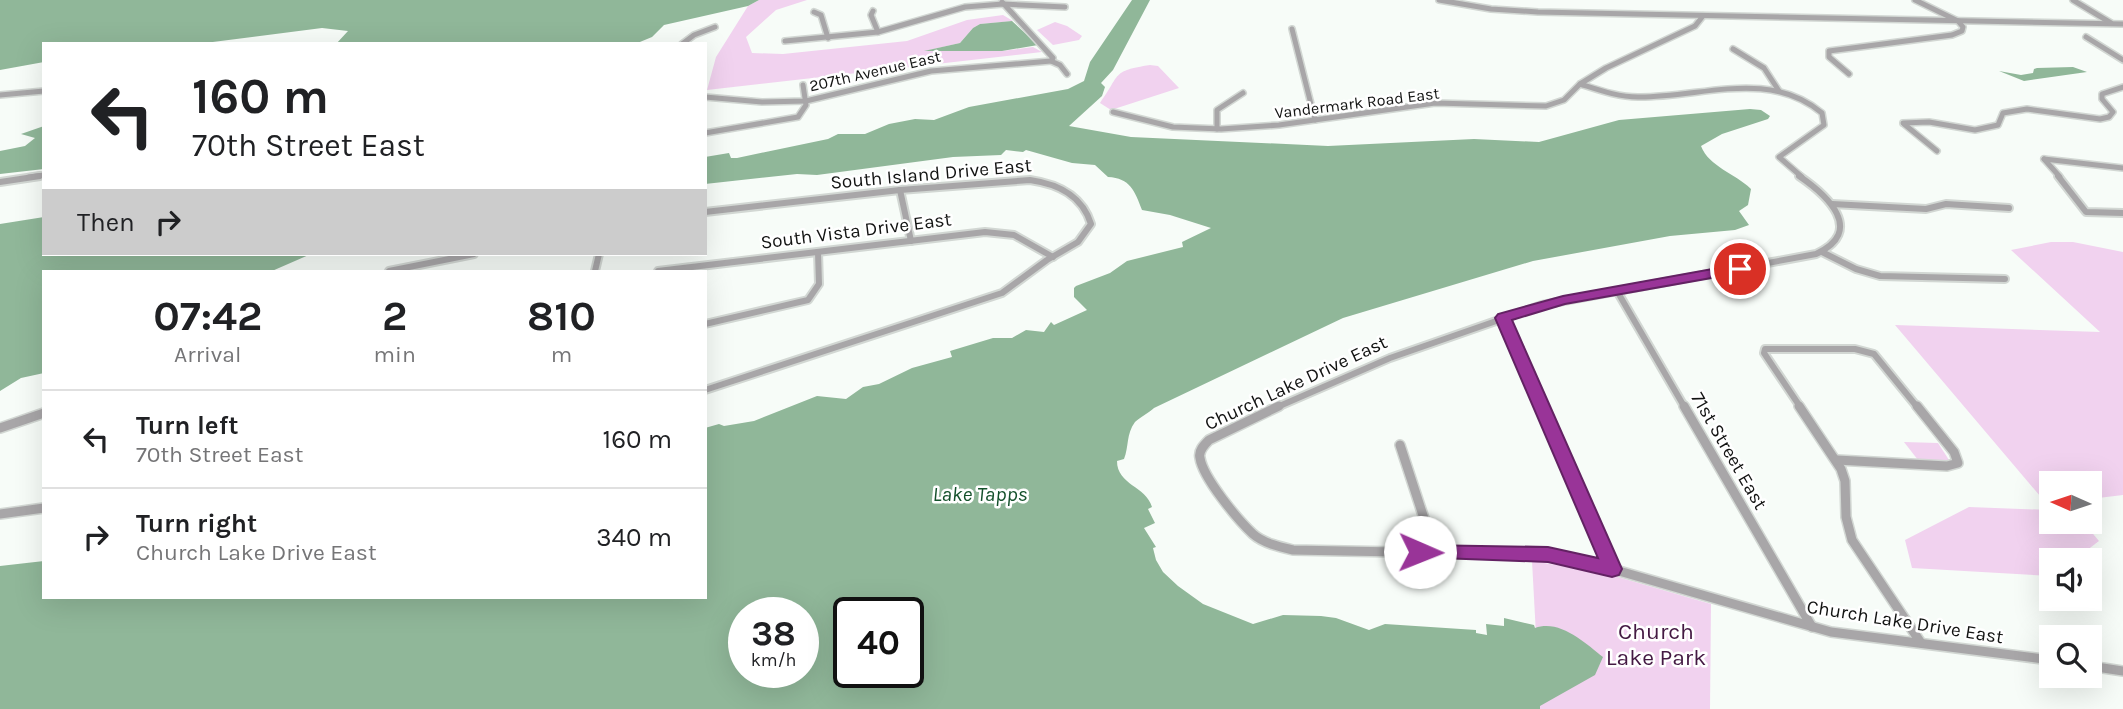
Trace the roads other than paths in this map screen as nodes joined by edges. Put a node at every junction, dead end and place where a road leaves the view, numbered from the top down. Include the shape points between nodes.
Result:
1 (1439, 0) edge
2 (1915, 0) edge
3 (2073, 0) edge
4 (1002, 2) edge
5 (1065, 7) dead end
6 (873, 11) dead end
7 (814, 12) dead end
8 (1703, 16) junction
9 (1958, 20) junction
10 (2111, 24) junction
11 (2123, 24) edge
12 (715, 27) dead end
13 (1292, 29) dead end
14 (878, 32) junction
15 (2086, 37) dead end
16 (828, 38) junction
17 (785, 41) dead end
18 (685, 42) edge
19 (1733, 49) dead end
20 (2123, 60) edge
21 (1051, 61) junction
22 (1067, 74) dead end
23 (1849, 74) dead end
24 (1580, 84) junction
25 (803, 85) dead end
26 (2123, 87) edge
27 (42, 91) edge
28 (1779, 91) junction
29 (1243, 93) dead end
30 (0, 95) edge
31 (707, 97) edge
32 (806, 101) junction
33 (1113, 112) dead end
34 (1315, 120) junction
35 (1217, 129) junction
36 (707, 133) edge
37 (1937, 151) dead end
38 (2123, 168) edge
39 (42, 175) edge
40 (0, 182) edge
41 (900, 190) junction
42 (1832, 204) junction
43 (2009, 208) dead end
44 (707, 212) edge
45 (2123, 213) edge
46 (911, 241) junction
47 (818, 252) junction
48 (1822, 252) junction
49 (464, 256) edge
50 (1053, 257) junction
51 (393, 270) edge
52 (666, 270) edge
53 (2005, 279) dead end
54 (1617, 291) junction
55 (1503, 318) junction
56 (707, 324) edge
57 (707, 389) edge
58 (42, 414) edge
59 (0, 428) edge
60 (1400, 445) dead end
61 (1837, 460) junction
62 (42, 508) edge
63 (0, 514) edge
64 (1435, 552) junction
65 (1612, 569) junction
66 (1812, 627) junction
67 (1921, 643) junction
68 (2039, 658) edge
69 (2102, 668) edge
70 (2123, 671) edge

1 - 8 street via 1538,12
2 - 9 street
3 - 10 street
4 - 5 street
4 - 14 street via 957,8
4 - 21 street
6 - 14 street
7 - 16 street via 821,15
8 - 9 street
8 - 24 street, Vandermark Road East via 1695,26
9 - 10 street
9 - 23 street via 1962,31 1952,35 1829,51 1829,57
10 - 11 street
12 - 18 street
13 - 34 street
14 - 16 street
15 - 20 street
16 - 17 street
19 - 28 street via 1764,68
21 - 22 street
21 - 32 street, 207th Avenue East via 938,70
24 - 28 street via 1638,97 1718,90
24 - 34 street, Vandermark Road East via 1553,105 1436,103
25 - 32 street
26 - 37 street via 2102,94 2113,112 2100,119 2027,109 2006,111 1998,125 1986,130 1903,123
27 - 30 street
28 - 42 street via 1809,102 1824,117 1821,129 1779,157 1815,184
29 - 35 street via 1217,110
31 - 32 street, 207th Avenue East
32 - 36 street via 796,118
33 - 35 street, Vandermark Road East via 1173,127
34 - 35 street, Vandermark Road East
38 - 45 street via 2043,159 2086,212
39 - 40 street
41 - 44 street, South Island Drive East
41 - 46 street
41 - 50 street, South Island Drive East via 1019,180 1058,187 1080,202 1091,224 1082,239
42 - 43 street
42 - 48 street via 1839,232 1831,247
46 - 47 street, South Vista Drive East
46 - 50 street, South Vista Drive East via 1002,232
47 - 52 street, South Vista Drive East
47 - 56 street via 821,280 808,300
48 - 53 street via 1880,276
48 - 54 street, Church Lake Drive East
49 - 51 street
50 - 57 street, South Island Drive East via 1002,293
54 - 55 street, Church Lake Drive East via 1563,300
54 - 66 street, 71st Street East
55 - 64 street, Church Lake Drive East via 1415,348 1250,419 1209,440 1199,454 1208,478 1241,522 1275,545 1315,551
55 - 65 street
58 - 59 street
60 - 64 street
61 - 61 street via 1763,350 1870,352 1878,356 1958,463
61 - 67 street via 1845,481 1852,540
62 - 63 street
64 - 65 street, Church Lake Drive East via 1548,555
65 - 66 street, Church Lake Drive East
66 - 67 street, Church Lake Drive East
67 - 68 street, Church Lake Drive East
69 - 70 street

